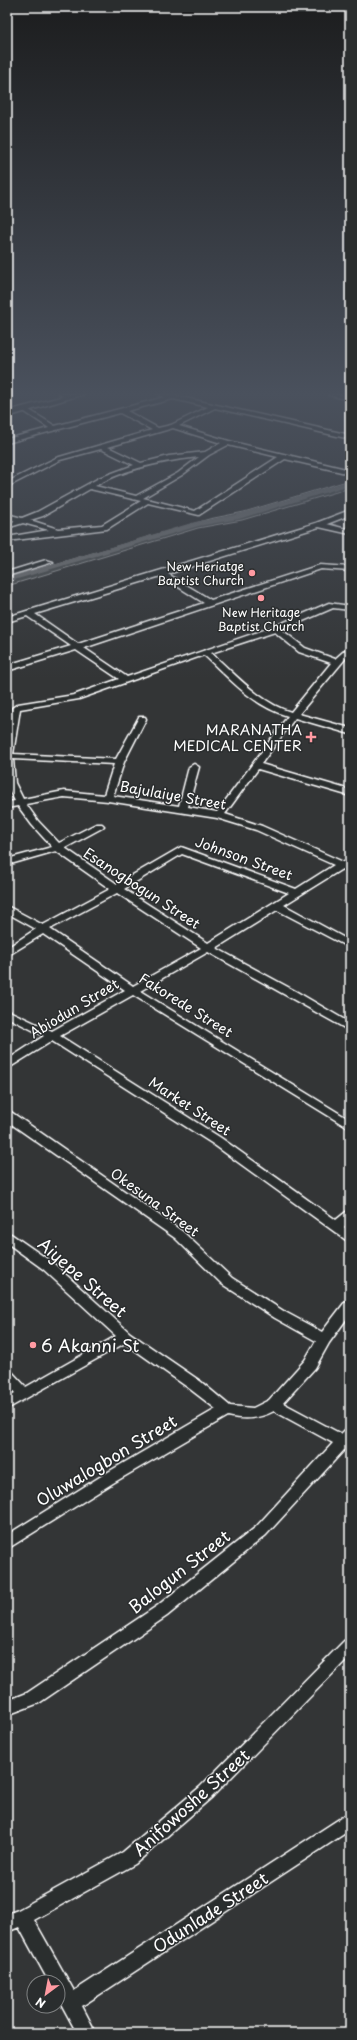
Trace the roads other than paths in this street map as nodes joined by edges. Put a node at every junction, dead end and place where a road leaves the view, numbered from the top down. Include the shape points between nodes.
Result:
1 (82, 489) edge
2 (101, 489) edge
3 (153, 489) edge
4 (234, 489) edge
5 (137, 498) junction
6 (147, 501) junction
7 (350, 512) edge
8 (7, 516) edge
9 (25, 521) junction
10 (319, 525) junction
11 (7, 526) edge
12 (60, 531) junction
13 (350, 532) edge
14 (7, 539) edge
15 (49, 562) dead end
16 (350, 569) edge
17 (7, 574) edge
18 (162, 574) junction
19 (210, 603) junction
20 (350, 608) edge
21 (29, 614) junction
22 (7, 620) edge
23 (276, 630) junction
24 (77, 647) junction
25 (349, 650) edge
26 (205, 652) junction
27 (336, 662) junction
28 (7, 668) edge
29 (126, 680) junction
30 (293, 715) junction
31 (142, 718) dead end
32 (350, 731) edge
33 (7, 756) edge
34 (119, 762) junction
35 (257, 766) junction
36 (194, 767) dead end
37 (350, 793) edge
38 (108, 798) junction
39 (20, 802) junction
40 (7, 805) edge
41 (182, 810) junction
42 (219, 815) junction
43 (99, 826) dead end
44 (58, 848) junction
45 (7, 862) edge
46 (345, 867) edge
47 (117, 889) junction
48 (298, 893) junction
49 (276, 905) junction
50 (7, 909) edge
51 (43, 929) junction
52 (350, 945) edge
53 (208, 948) junction
54 (7, 953) edge
55 (132, 990) junction
56 (7, 1013) edge
57 (350, 1028) edge
58 (52, 1036) junction
59 (7, 1065) edge
60 (7, 1115) edge
61 (350, 1125) edge
62 (350, 1215) edge
63 (336, 1227) junction
64 (350, 1236) edge
65 (7, 1237) edge
66 (350, 1305) edge
67 (124, 1337) junction
68 (324, 1339) junction
69 (7, 1376) edge
70 (25, 1394) junction
71 (7, 1404) edge
72 (274, 1404) junction
73 (226, 1410) junction
74 (348, 1441) edge
75 (7, 1543) edge
76 (350, 1646) edge
77 (7, 1708) edge
78 (350, 1820) edge
79 (15, 1920) edge
80 (71, 2003) junction
81 (87, 2033) edge

1 - 9 street
2 - 5 street
3 - 5 street
4 - 6 street via 200,511 192,512
5 - 6 street
6 - 12 street via 104,527
7 - 10 street
8 - 9 street
9 - 11 street
9 - 12 street
10 - 13 street
10 - 18 street
12 - 14 street
15 - 17 street
16 - 19 street via 320,567
18 - 19 street
18 - 21 street
19 - 24 street
20 - 23 street via 324,608
21 - 22 street
21 - 24 street
23 - 26 street
23 - 27 street via 302,650
24 - 28 street
24 - 29 street
25 - 27 street
26 - 29 street
26 - 30 street via 264,703 275,710
27 - 30 street
29 - 33 street, Esanogbogun Street via 76,697 18,707
30 - 32 street
30 - 35 street
31 - 34 street
33 - 34 street
33 - 39 street, Esanogbogun Street via 10,782
34 - 38 street
35 - 37 street
35 - 42 street
36 - 41 street
38 - 39 street, Bajulaiye Street via 64,794
38 - 41 street, Bajulaiye Street
39 - 40 street, Bajulaiye Street
39 - 44 street, Esanogbogun Street
41 - 42 street, Bajulaiye Street
42 - 46 street, Bajulaiye Street via 259,828
43 - 44 street
44 - 45 street
44 - 47 street, Esanogbogun Street
46 - 48 street, Abiodun Street
47 - 48 street, Johnson Street via 181,850
47 - 51 street
47 - 53 street, Esanogbogun Street
48 - 49 street, Abiodun Street
49 - 52 street
49 - 53 street, Abiodun Street
50 - 51 street, Fakorede Street
51 - 54 street
51 - 55 street, Fakorede Street
53 - 55 street, Abiodun Street
53 - 57 street, Esanogbogun Street
55 - 58 street, Abiodun Street
55 - 61 street, Fakorede Street
56 - 58 street, Market Street
58 - 59 street, Abiodun Street
58 - 63 street, Market Street via 217,1141
60 - 68 street, Okesuna Street via 179,1234 228,1281 280,1315
62 - 63 street
63 - 64 street, Market Street
65 - 67 street, Aiyepe Street via 48,1266
66 - 68 street
67 - 70 street
67 - 73 street, Aiyepe Street via 195,1385
68 - 72 street via 310,1364
69 - 70 street
70 - 71 street
72 - 73 street via 253,1413
72 - 74 street
73 - 75 street, Oluwalogbon Street via 108,1478
74 - 77 street, Balogun Street via 261,1531 162,1611 33,1698
76 - 79 street, Anifowoshe Street via 206,1792 129,1858
78 - 80 street, Odunlade Street
79 - 80 street
80 - 81 street

